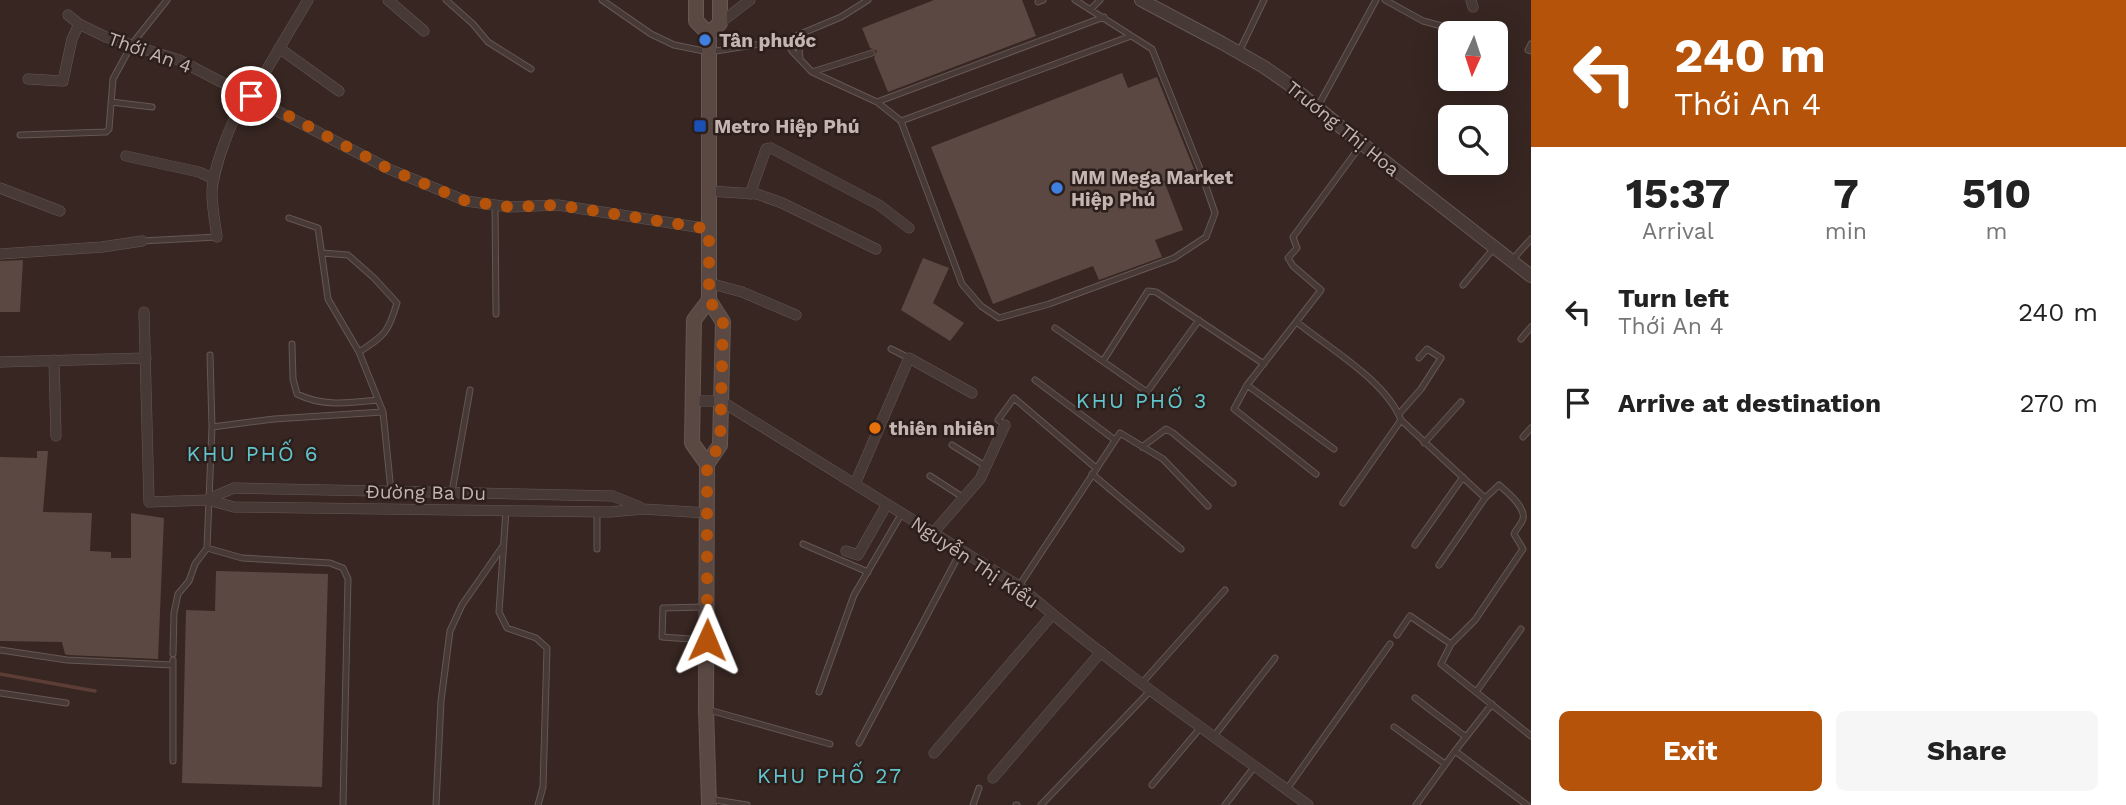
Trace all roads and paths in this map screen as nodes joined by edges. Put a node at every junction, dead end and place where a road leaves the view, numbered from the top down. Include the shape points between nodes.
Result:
1 (167, 0) edge
2 (308, 0) edge
3 (388, 0) edge
4 (446, 0) edge
5 (602, 0) edge
6 (696, 0) edge
7 (720, 0) edge
8 (750, 0) edge
9 (868, 0) edge
10 (1075, 0) edge
11 (1100, 0) edge
12 (1141, 0) edge
13 (1264, 0) edge
14 (1376, 0) edge
15 (1385, 0) edge
16 (1091, 9) junction
17 (68, 15) dead end
18 (1105, 17) junction
19 (720, 23) junction
20 (79, 24) junction
21 (1438, 25) edge
22 (424, 31) dead end
23 (709, 34) junction
24 (1131, 36) junction
25 (793, 37) junction
26 (786, 40) junction
27 (132, 44) junction
28 (1531, 44) edge
29 (279, 48) junction
30 (1531, 51) edge
31 (709, 52) junction
32 (1238, 52) junction
33 (872, 53) dead end
34 (800, 59) junction
35 (531, 69) dead end
36 (812, 72) junction
37 (28, 79) dead end
38 (339, 91) dead end
39 (251, 96) junction
40 (111, 102) junction
41 (877, 102) junction
42 (152, 107) dead end
43 (1317, 108) junction
44 (901, 121) junction
45 (20, 135) dead end
46 (1362, 144) junction
47 (126, 156) dead end
48 (214, 179) junction
49 (0, 188) edge
50 (708, 191) junction
51 (750, 194) junction
52 (495, 204) junction
53 (60, 211) dead end
54 (289, 218) dead end
55 (909, 228) dead end
56 (709, 229) junction
57 (217, 237) joint
58 (1531, 239) edge
59 (142, 241) joint
60 (1494, 248) junction
61 (876, 249) dead end
62 (321, 253) junction
63 (0, 254) edge
64 (1511, 261) junction
65 (1531, 276) edge
66 (709, 283) junction
67 (1463, 285) dead end
68 (709, 300) junction
69 (144, 312) dead end
70 (496, 314) dead end
71 (796, 315) dead end
72 (1199, 320) junction
73 (1298, 323) junction
74 (1531, 327) edge
75 (1055, 328) dead end
76 (1521, 339) dead end
77 (292, 344) dead end
78 (891, 349) dead end
79 (359, 352) junction
80 (210, 355) dead end
81 (146, 358) junction
82 (909, 358) junction
83 (1419, 358) dead end
84 (54, 360) junction
85 (1103, 361) junction
86 (0, 362) edge
87 (1264, 364) junction
88 (1035, 380) dead end
89 (1247, 385) junction
90 (470, 390) dead end
91 (972, 393) dead end
92 (378, 400) junction
93 (693, 401) junction
94 (721, 401) junction
95 (1461, 402) dead end
96 (383, 412) junction
97 (1400, 417) junction
98 (1005, 425) joint
99 (212, 427) junction
100 (1531, 428) edge
101 (56, 436) dead end
102 (1523, 437) dead end
103 (1115, 440) junction
104 (1424, 443) junction
105 (953, 445) dead end
106 (1142, 446) junction
107 (1334, 449) dead end
108 (707, 464) junction
109 (987, 467) junction
110 (1094, 471) junction
111 (1316, 474) dead end
112 (930, 476) dead end
113 (1463, 477) junction
114 (1233, 483) dead end
115 (855, 484) junction
116 (391, 491) junction
117 (453, 492) junction
118 (964, 498) junction
119 (1485, 498) junction
120 (208, 499) junction
121 (1343, 502) dead end
122 (887, 504) junction
123 (1208, 506) dead end
124 (396, 508) junction
125 (643, 509) junction
126 (506, 510) junction
127 (597, 511) junction
128 (708, 513) junction
129 (902, 513) junction
130 (933, 533) junction
131 (803, 544) dead end
132 (1415, 545) dead end
133 (503, 546) junction
134 (207, 548) junction
135 (597, 549) dead end
136 (1181, 549) dead end
137 (846, 551) dead end
138 (961, 551) junction
139 (1439, 565) dead end
140 (868, 572) junction
141 (1019, 586) junction
142 (1225, 590) dead end
143 (707, 606) junction
144 (1052, 615) junction
145 (1521, 629) dead end
146 (1397, 635) dead end
147 (707, 640) junction
148 (1390, 644) dead end
149 (1451, 644) junction
150 (0, 650) edge
151 (1101, 652) junction
152 (1275, 658) dead end
153 (173, 660) junction
154 (1142, 683) junction
155 (1151, 690) junction
156 (819, 692) dead end
157 (1476, 692) junction
158 (0, 693) edge
159 (1415, 698) dead end
160 (66, 703) dead end
161 (1492, 704) junction
162 (706, 709) junction
163 (1201, 727) junction
164 (1394, 727) dead end
165 (1214, 736) junction
166 (1531, 736) edge
167 (1466, 737) junction
168 (859, 743) dead end
169 (830, 744) dead end
170 (1455, 751) junction
171 (934, 753) dead end
172 (173, 761) dead end
173 (1444, 764) junction
174 (1255, 766) junction
175 (993, 778) dead end
176 (1152, 785) dead end
177 (979, 788) dead end
178 (1287, 789) junction
179 (709, 802) edge
180 (343, 805) edge
181 (436, 805) edge
182 (538, 805) edge
183 (747, 805) edge
184 (973, 805) edge
185 (1041, 805) edge
186 (1225, 805) edge
187 (1308, 805) edge
188 (1416, 805) edge
189 (1527, 805) edge

1 - 27 lane
2 - 29 street
3 - 22 street
4 - 35 lane via 488,42
5 - 31 lane via 651,34 674,45
6 - 23 main road via 696,21
7 - 19 main road
8 - 19 street
9 - 25 lane
10 - 16 lane
11 - 16 lane
12 - 32 street, Trương Thị Hoa
13 - 32 lane
14 - 43 lane
15 - 21 lane
16 - 18 lane
17 - 20 street, Thới An 4
18 - 24 lane
18 - 41 lane
19 - 23 main road
20 - 27 street, Thới An 4
20 - 37 street via 63,81
23 - 31 main road
24 - 44 lane
24 - 44 lane via 1143,41 1156,56 1215,213 1206,237 1174,258 1137,272 999,318 962,284
25 - 26 lane
25 - 34 lane
26 - 31 lane
26 - 34 lane
27 - 39 street, Thới An 4 via 179,60
27 - 40 lane via 113,79
28 - 30 lane
29 - 38 street
29 - 39 street
31 - 50 main road
32 - 43 street, Trương Thị Hoa
33 - 36 lane
34 - 36 lane
36 - 41 lane
39 - 48 street via 231,128
39 - 52 street, Thới An 4 via 440,192
40 - 42 lane
40 - 45 lane via 106,132
41 - 44 lane
43 - 46 street, Trương Thị Hoa
46 - 60 street, Trương Thị Hoa
46 - 73 lane via 1293,237 1297,248 1288,258 1321,290
47 - 48 street
48 - 57 street
49 - 53 street
50 - 51 street
50 - 56 main road
51 - 55 street via 766,149 771,148 879,205
51 - 61 street via 782,203
52 - 56 street, Thới An 4 via 558,205
52 - 70 lane
54 - 62 lane via 318,228
56 - 66 main road
57 - 59 lane
58 - 64 lane
59 - 63 street
60 - 64 street, Trương Thị Hoa
60 - 67 lane
62 - 79 lane via 328,299
62 - 79 lane via 348,255 397,303 390,327
64 - 65 street, Trương Thị Hoa
66 - 68 main road
66 - 71 street
68 - 93 main road via 694,320
68 - 94 main road via 723,321
69 - 81 street
72 - 85 lane via 1148,291
72 - 85 lane via 1147,392
72 - 87 lane
73 - 87 lane
73 - 97 lane via 1364,375 1394,403
74 - 76 lane
75 - 85 lane
77 - 92 lane via 297,394 310,401 342,404
78 - 82 lane
79 - 92 lane
80 - 99 lane
81 - 84 street
81 - 120 street, Đường Ba Du via 149,502
82 - 91 street
82 - 115 street
83 - 97 lane via 1427,349 1441,358
84 - 86 street
84 - 101 street
87 - 89 lane
88 - 103 lane
89 - 107 lane
89 - 111 lane via 1234,409
90 - 117 lane
92 - 96 lane
93 - 94 street
93 - 108 main road via 692,443
94 - 108 main road via 720,445
94 - 115 street, Nguyễn Thị Kiểu
95 - 104 lane
96 - 99 lane via 274,418
96 - 116 lane
97 - 104 lane
97 - 121 lane
98 - 109 street
98 - 110 lane via 998,420 1014,398
99 - 120 lane
100 - 102 lane
103 - 106 lane via 1120,433
103 - 110 lane
104 - 113 lane
105 - 109 lane
106 - 114 lane via 1166,429
106 - 123 lane via 1163,459
108 - 128 main road
109 - 118 street
110 - 136 lane
110 - 141 lane
112 - 118 lane
113 - 119 lane
113 - 132 lane
115 - 122 street, Nguyễn Thị Kiểu
116 - 117 street, Đường Ba Du
116 - 120 street, Đường Ba Du via 234,488
116 - 124 street
117 - 125 street, Đường Ba Du via 613,496
118 - 130 street
119 - 139 lane
119 - 149 lane via 1499,485 1514,499 1522,512 1514,534 1523,549 1475,621
120 - 124 street, Đường Ba Du via 234,507
120 - 134 lane
122 - 129 street, Nguyễn Thị Kiểu
122 - 137 street via 858,555
124 - 126 street, Đường Ba Du
125 - 127 street, Đường Ba Du
125 - 128 street, Đường Ba Du
126 - 127 street, Đường Ba Du
126 - 133 lane
127 - 135 lane
128 - 143 main road
129 - 130 street, Nguyễn Thị Kiểu
129 - 140 lane
130 - 138 street, Nguyễn Thị Kiểu
131 - 140 lane
133 - 181 lane via 461,605 450,631
133 - 182 lane via 499,612 507,628 536,638 547,648 543,787
134 - 153 lane via 178,594
134 - 180 lane via 242,558 330,563 343,568 348,579
138 - 141 street, Nguyễn Thị Kiểu
138 - 168 lane
140 - 156 lane via 854,595
141 - 144 street, Nguyễn Thị Kiểu
142 - 154 lane
143 - 147 main road
143 - 147 lane via 663,608 662,637
144 - 151 street, Nguyễn Thị Kiểu
144 - 171 street
145 - 157 lane
146 - 149 lane via 1410,616
147 - 162 main road
148 - 178 lane
149 - 157 lane via 1441,664
150 - 153 lane via 67,660
151 - 154 street, Nguyễn Thị Kiểu
151 - 175 street
152 - 165 lane
153 - 172 lane
154 - 155 street, Nguyễn Thị Kiểu
155 - 163 street, Nguyễn Thị Kiểu
155 - 185 lane
157 - 161 lane
158 - 160 lane
159 - 167 lane
161 - 166 lane
161 - 167 lane
162 - 169 lane
162 - 179 main road
163 - 165 street, Nguyễn Thị Kiểu
163 - 176 lane
164 - 173 lane
165 - 174 street, Nguyễn Thị Kiểu
167 - 170 lane
170 - 173 lane
170 - 189 lane
173 - 188 lane
174 - 178 street, Nguyễn Thị Kiểu
174 - 186 lane
177 - 184 lane
178 - 187 street, Nguyễn Thị Kiểu
179 - 183 lane

